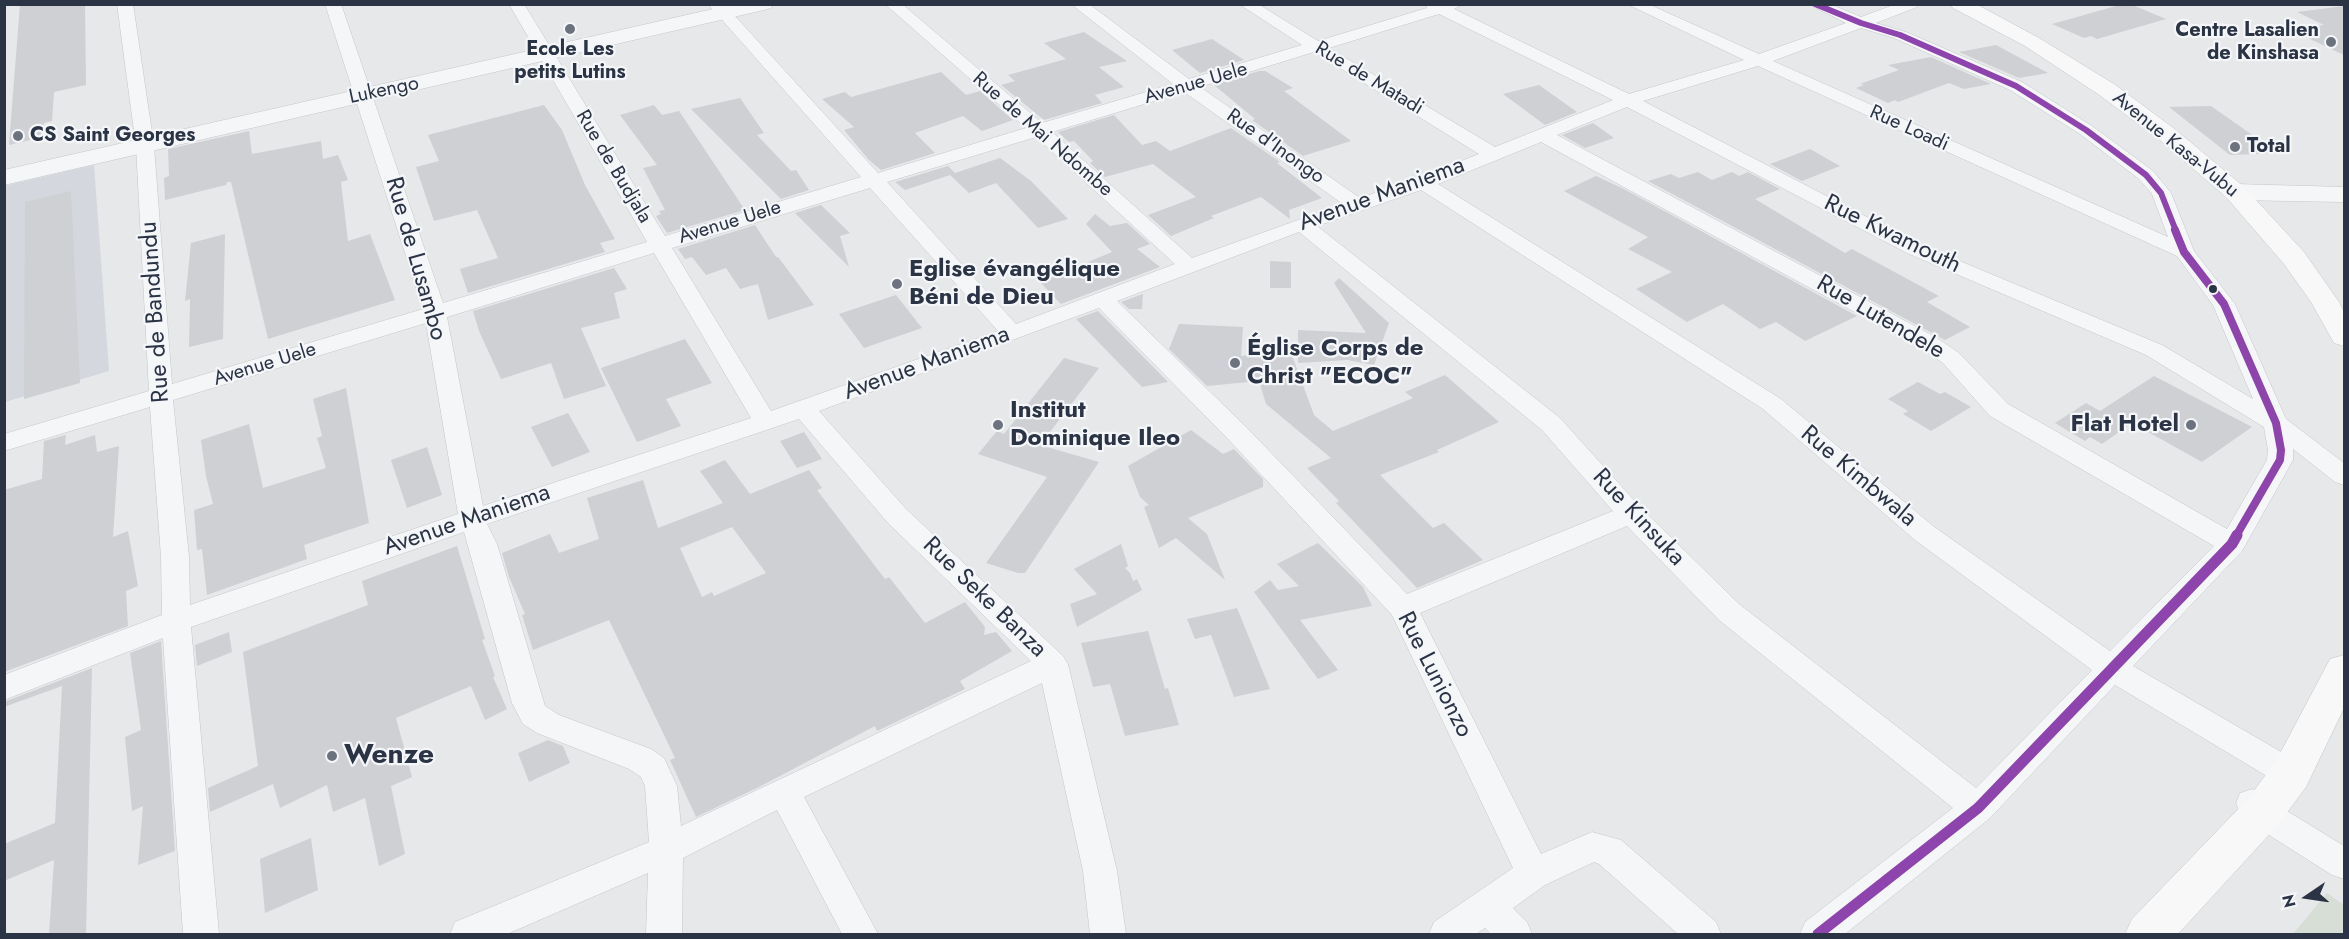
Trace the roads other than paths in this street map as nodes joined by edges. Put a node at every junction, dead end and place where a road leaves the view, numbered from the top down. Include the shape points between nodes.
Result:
1 (126, 4) edge
2 (333, 4) edge
3 (516, 4) edge
4 (764, 4) edge
5 (892, 4) edge
6 (1078, 4) edge
7 (1246, 4) edge
8 (1634, 4) edge
9 (1815, 4) edge
10 (1912, 4) edge
11 (1960, 4) edge
12 (1443, 6) edge
13 (719, 9) edge
14 (1861, 23) junction
15 (1317, 47) junction
16 (546, 56) junction
17 (1757, 61) junction
18 (1188, 87) junction
19 (364, 95) junction
20 (1628, 100) junction
21 (1038, 129) junction
22 (1541, 134) junction
23 (145, 146) junction
24 (1493, 154) junction
25 (4, 178) edge
26 (874, 180) junction
27 (1423, 183) junction
28 (2235, 192) junction
29 (2344, 195) edge
30 (1356, 204) junction
31 (1302, 224) junction
32 (660, 244) junction
33 (2184, 252) junction
34 (1189, 266) junction
35 (1104, 300) junction
36 (435, 313) junction
37 (1012, 333) junction
38 (2344, 337) edge
39 (160, 397) junction
40 (803, 408) junction
41 (765, 422) junction
42 (2276, 423) junction
43 (4, 443) edge
44 (2344, 476) edge
45 (1631, 514) junction
46 (472, 519) junction
47 (2232, 544) junction
48 (1403, 609) junction
49 (176, 621) junction
50 (1053, 664) junction
51 (2112, 668) junction
52 (2344, 670) edge
53 (4, 688) edge
54 (2291, 774) junction
55 (784, 791) junction
56 (1978, 808) junction
57 (2257, 808) junction
58 (666, 850) junction
59 (2344, 864) edge
60 (1533, 874) junction
61 (1488, 906) junction
62 (201, 934) edge
63 (468, 934) edge
64 (664, 934) edge
65 (860, 934) edge
66 (1108, 934) edge
67 (1447, 934) edge
68 (1514, 934) edge
69 (1703, 934) edge
70 (1818, 934) edge
71 (2148, 934) edge

1 - 23 street, Rue de Bandundu
2 - 19 street, Rue de Lusambo
3 - 16 street, Rue de Budjala
4 - 13 street, Lukengo
5 - 21 street, Rue de Mai Ndombe
6 - 18 street, Rue d'Inongo
7 - 15 street, Rue de Matadi
8 - 17 street, Rue Loadi
9 - 14 street
10 - 14 street, Avenue Maniema
11 - 28 main road, Avenue Kasa-Vubu via 2032,42 2106,89
12 - 15 street, Avenue Uele
12 - 20 street, Rue Kwamouth
13 - 16 street, Lukengo
13 - 26 street
14 - 17 street, Avenue Maniema
14 - 33 street via 1900,35 2016,86 2126,158 2161,193
15 - 18 street, Avenue Uele
15 - 24 street, Rue de Matadi
16 - 19 street, Lukengo
16 - 32 street, Rue de Budjala
17 - 20 street, Avenue Maniema
17 - 33 street, Rue Loadi
18 - 21 street, Avenue Uele
18 - 30 street, Rue d'Inongo
19 - 23 street, Lukengo
19 - 36 street, Rue de Lusambo
20 - 22 street, Avenue Maniema
20 - 42 street, Rue Kwamouth via 1914,249 2154,350
21 - 26 street, Avenue Uele
21 - 34 street, Rue de Mai Ndombe
22 - 24 street, Avenue Maniema
22 - 47 street, Rue Lutendele via 1929,343 1951,358 1999,410
23 - 25 street, Lukengo
23 - 39 street, Rue de Bandundu
24 - 27 street, Avenue Maniema
26 - 32 street, Avenue Uele
26 - 37 street
27 - 30 street, Avenue Maniema
27 - 51 street, Rue Kimbwala via 1772,404 1924,533
28 - 29 street
28 - 38 main road, Avenue Kasa-Vubu via 2294,258
30 - 31 street, Avenue Maniema
31 - 34 street, Avenue Maniema
31 - 45 street, Rue Kinsuka via 1551,424
32 - 36 street, Avenue Uele
32 - 41 street, Rue de Budjala
33 - 42 street via 2224,304
34 - 35 street, Avenue Maniema
35 - 37 street, Avenue Maniema
35 - 48 street, Rue Lunionzo via 1239,435
36 - 39 street, Avenue Uele
36 - 46 street, Rue de Lusambo
37 - 40 street, Avenue Maniema
39 - 43 street, Avenue Uele
39 - 49 street, Rue de Bandundu via 175,557
40 - 41 street, Avenue Maniema
40 - 50 street, Rue Seke Banza via 897,516
41 - 46 street, Avenue Maniema
42 - 44 street, Rue Kwamouth
42 - 47 street via 2280,460
45 - 48 street
45 - 56 street, Rue Kinsuka via 1728,612
46 - 49 street, Avenue Maniema
46 - 58 street, Rue de Lusambo via 534,715 653,768 661,786
47 - 51 street
48 - 60 street, Rue Lunionzo
49 - 53 street, Avenue Maniema
49 - 62 street, Rue de Bandundu
50 - 55 street
50 - 66 street, Rue Seke Banza via 1100,871
51 - 54 street, Rue Kimbwala
51 - 56 street
52 - 54 main road
54 - 57 main road
55 - 58 street
55 - 65 street
56 - 70 street
57 - 59 street
57 - 71 main road
58 - 63 street
58 - 64 street, Rue de Lusambo
60 - 61 street
60 - 69 street via 1592,846 1600,847
61 - 67 street
61 - 68 street

